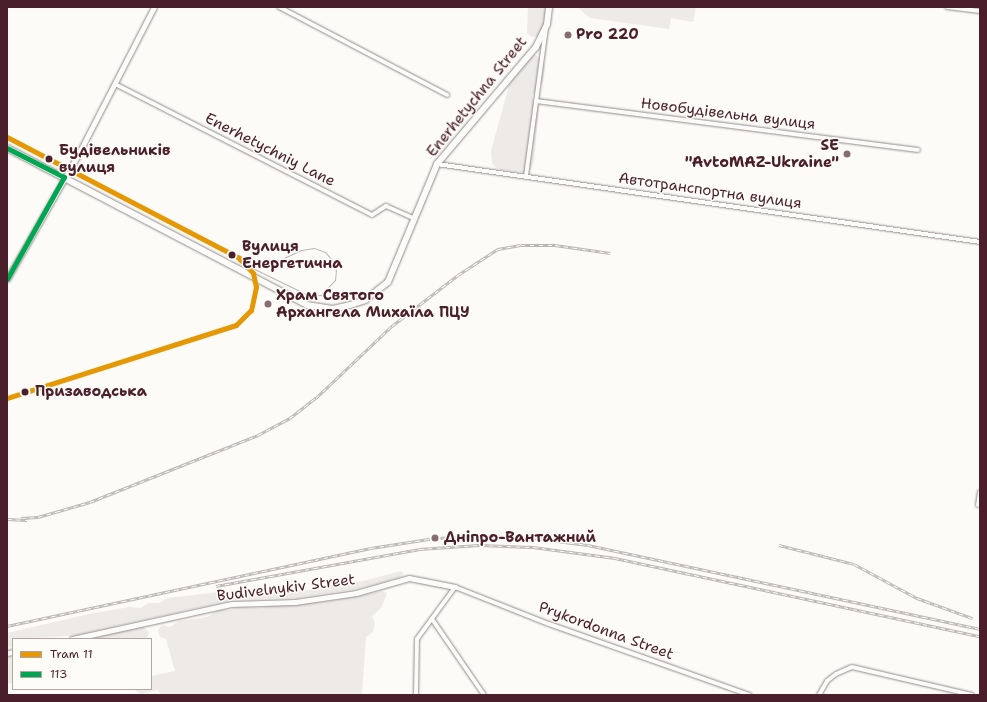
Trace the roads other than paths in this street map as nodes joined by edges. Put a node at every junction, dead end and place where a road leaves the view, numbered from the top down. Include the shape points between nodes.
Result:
1 (154, 7) edge
2 (279, 7) edge
3 (549, 7) edge
4 (947, 7) edge
5 (980, 11) edge
6 (547, 24) junction
7 (115, 84) junction
8 (447, 94) dead end
9 (536, 101) junction
10 (7, 148) edge
11 (918, 150) dead end
12 (437, 164) junction
13 (526, 176) junction
14 (64, 178) junction
15 (415, 219) junction
16 (980, 242) edge
17 (7, 279) edge
18 (980, 492) edge
19 (978, 505) dead end
20 (455, 587) junction
21 (432, 619) junction
22 (77, 638) edge
23 (416, 695) edge
24 (484, 695) edge
25 (750, 695) edge
26 (819, 695) edge
27 (972, 695) edge

1 - 7 street
2 - 8 street
3 - 6 main road, Enerhetychna Street
4 - 5 street
6 - 9 street, Enerhetychna Street
6 - 12 main road, Enerhetychna Street via 536,46
7 - 14 street
7 - 15 street, Enerhetychniy Lane via 372,215 386,206
9 - 11 street, Новобудівельна вулиця
9 - 13 street, Enerhetychna Street
10 - 14 main road
12 - 13 street, Автотранспортна вулиця
12 - 15 main road, Enerhetychna Street
13 - 16 street, Автотранспортна вулиця
14 - 15 main road, Enerhetychna Street via 307,305 333,308 350,305 365,300 380,290 388,282
14 - 17 street
18 - 19 street
20 - 21 street
20 - 22 street, Budivelnykiv Street via 409,578 356,593 295,602 231,604
20 - 25 street, Prykordonna Street via 549,624
21 - 23 street via 417,640
21 - 24 street
26 - 27 street via 827,681 836,674 852,668

